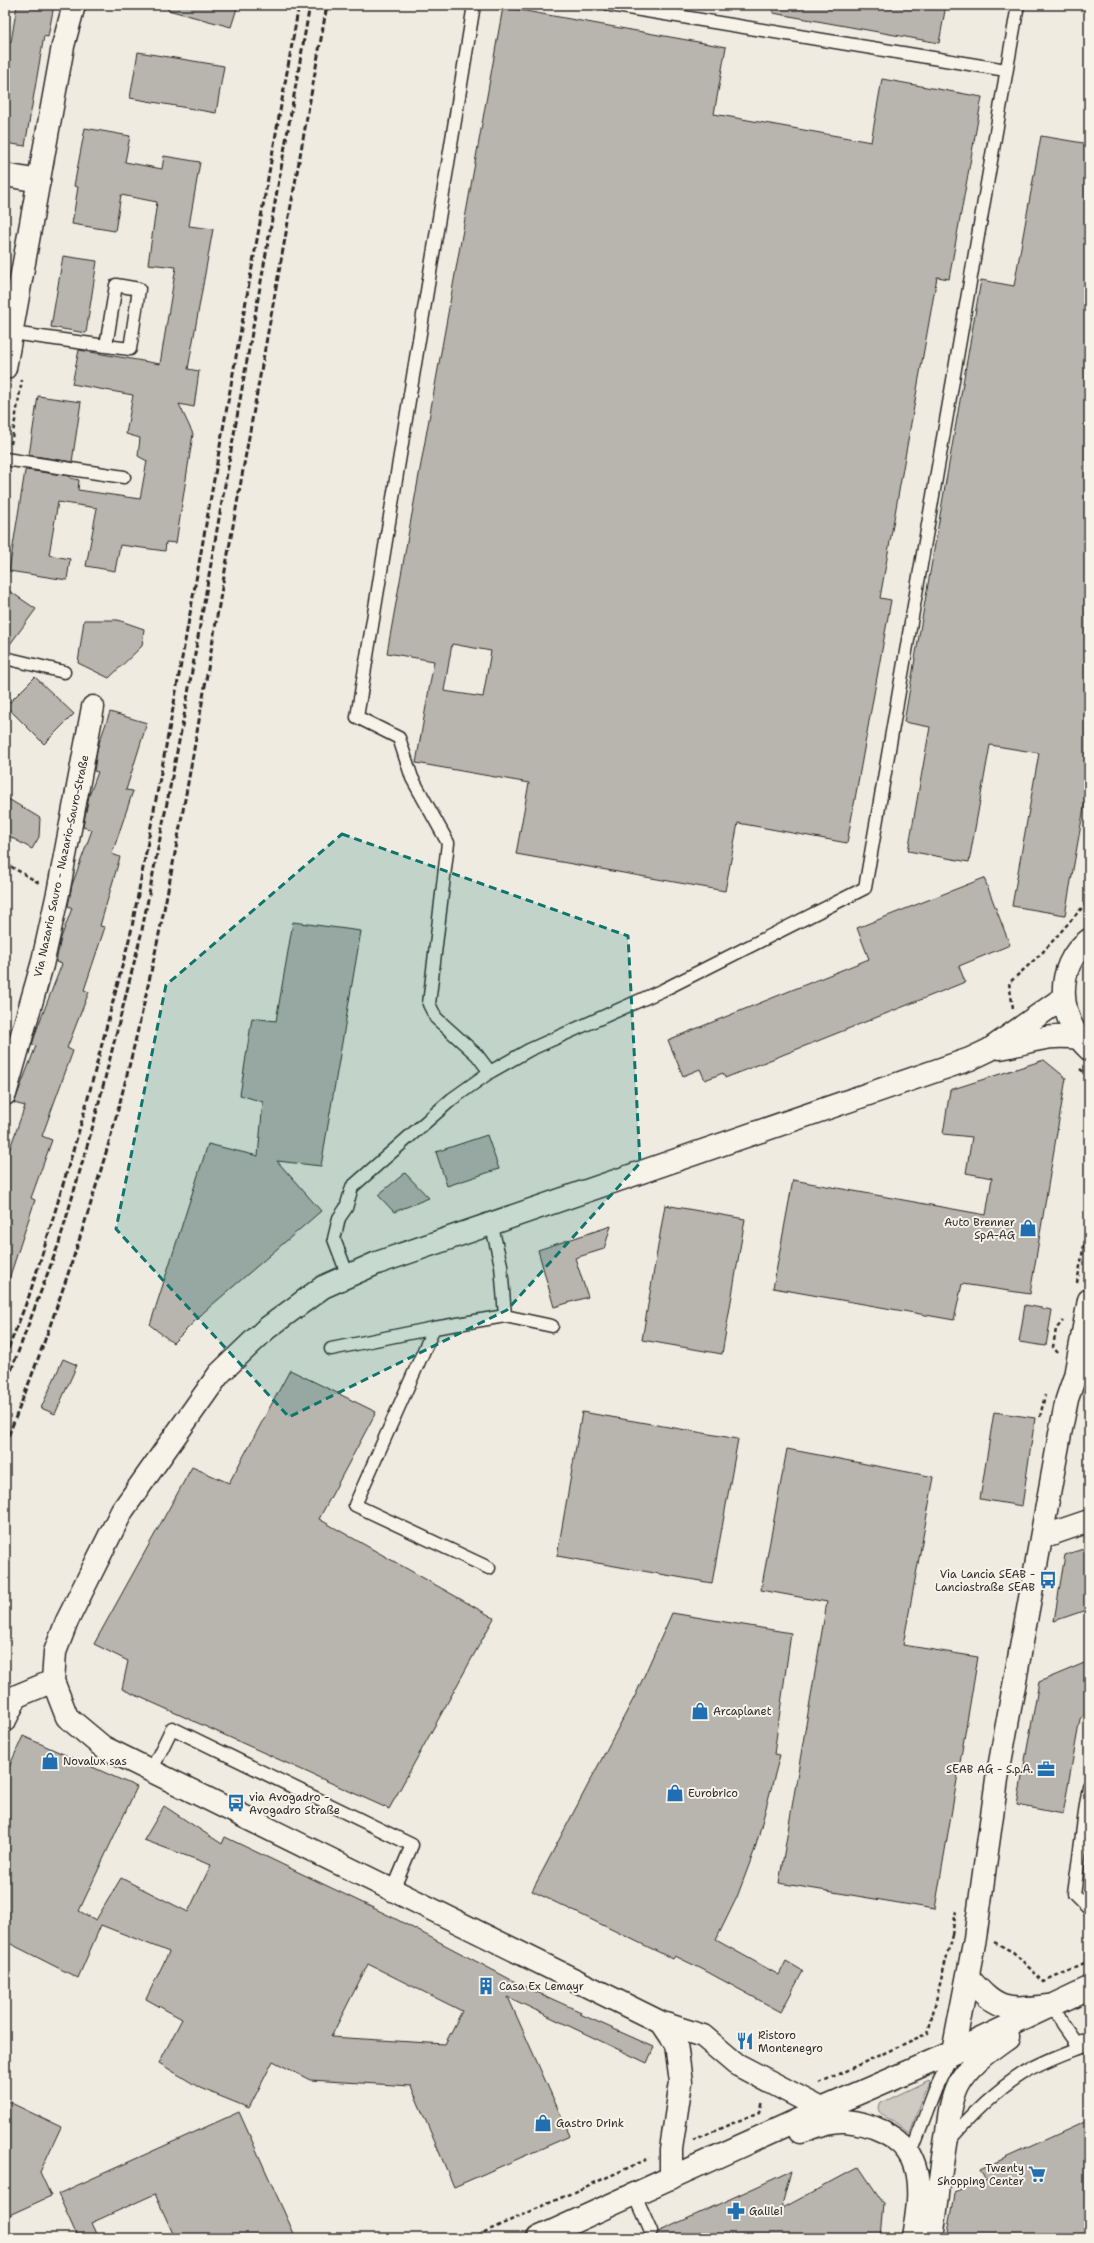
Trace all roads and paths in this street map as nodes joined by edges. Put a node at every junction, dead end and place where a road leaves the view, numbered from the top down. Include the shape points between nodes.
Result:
1 (74, 5) edge
2 (474, 5) edge
3 (610, 5) edge
4 (1018, 5) edge
5 (1006, 70) junction
6 (5, 175) edge
7 (39, 181) junction
8 (11, 302) edge
9 (12, 333) junction
10 (106, 346) junction
11 (5, 368) edge
12 (5, 459) edge
13 (124, 477) dead end
14 (5, 658) edge
15 (64, 672) dead end
16 (93, 707) dead end
17 (5, 863) edge
18 (58, 893) junction
19 (1089, 900) edge
20 (1089, 940) edge
21 (1063, 998) junction
22 (1019, 1030) junction
23 (1084, 1044) edge
24 (989, 1050) junction
25 (490, 1072) junction
26 (5, 1094) edge
27 (491, 1224) junction
28 (348, 1276) junction
29 (1089, 1300) edge
30 (505, 1316) junction
31 (552, 1326) dead end
32 (434, 1328) junction
33 (331, 1350) dead end
34 (1089, 1521) edge
35 (1042, 1537) junction
36 (489, 1568) dead end
37 (53, 1681) junction
38 (5, 1720) edge
39 (152, 1771) junction
40 (1089, 1786) edge
41 (1088, 1805) edge
42 (393, 1890) junction
43 (1089, 1909) edge
44 (968, 1977) junction
45 (1089, 1988) edge
46 (1053, 2005) junction
47 (662, 2023) junction
48 (1089, 2040) edge
49 (1089, 2044) edge
50 (953, 2052) junction
51 (822, 2109) junction
52 (748, 2144) junction
53 (944, 2147) junction
54 (910, 2156) junction
55 (671, 2178) junction
56 (635, 2195) junction
57 (651, 2231) dead end
58 (538, 2238) edge
59 (913, 2238) edge
60 (932, 2238) edge

1 - 7 street via 63,46
2 - 25 lane via 357,717 399,738 412,778 448,843 429,1004 436,1018 478,1055
3 - 5 lane
4 - 5 lane
5 - 25 lane via 865,888 663,990 529,1050
6 - 7 street
7 - 8 street
8 - 9 street
9 - 10 lane
9 - 11 street
10 - 10 lane via 130,349 139,289 116,285
12 - 13 lane
14 - 15 lane
16 - 18 street, Via Nazario Sauro - Nazario-Sauro-Straße
17 - 18 path
18 - 26 street, Via Nazario Sauro - Nazario-Sauro-Straße via 42,965
19 - 22 path via 1042,953 1009,983
20 - 21 street via 1080,946 1068,967
21 - 22 street
21 - 23 street via 1068,1019
22 - 24 street
23 - 24 street via 1063,1036 1045,1036 1024,1044
24 - 27 street via 970,1060
25 - 28 lane via 452,1099 352,1188 346,1208 339,1218 334,1239
27 - 28 street via 377,1263
27 - 30 lane via 501,1265
28 - 37 street via 323,1287 266,1329 219,1374 122,1511 67,1621 55,1652
29 - 35 street via 1075,1376 1065,1406
30 - 31 lane
30 - 32 lane
32 - 33 lane
32 - 36 lane via 355,1505
34 - 35 street
35 - 44 street via 995,1794
37 - 38 street via 17,1696
37 - 39 street via 67,1717 103,1747
39 - 42 street
39 - 42 lane via 172,1728 412,1845
40 - 41 lane
41 - 43 lane via 1074,1894
42 - 47 street
44 - 46 street via 986,1998 1002,2008 1020,2009
44 - 50 street
45 - 46 street
46 - 48 lane via 1075,2042
46 - 50 street
46 - 53 street via 987,2052 958,2085 950,2111
47 - 51 street via 703,2036 736,2064
47 - 55 street via 676,2044 680,2082 671,2149
49 - 53 lane via 1022,2073 964,2123
50 - 51 street
50 - 54 lane via 935,2090
51 - 52 street
52 - 54 street via 794,2134 822,2124 844,2121 873,2128 895,2138
52 - 55 street
53 - 60 street
54 - 59 street via 918,2193
55 - 56 street
56 - 57 lane
56 - 58 street

